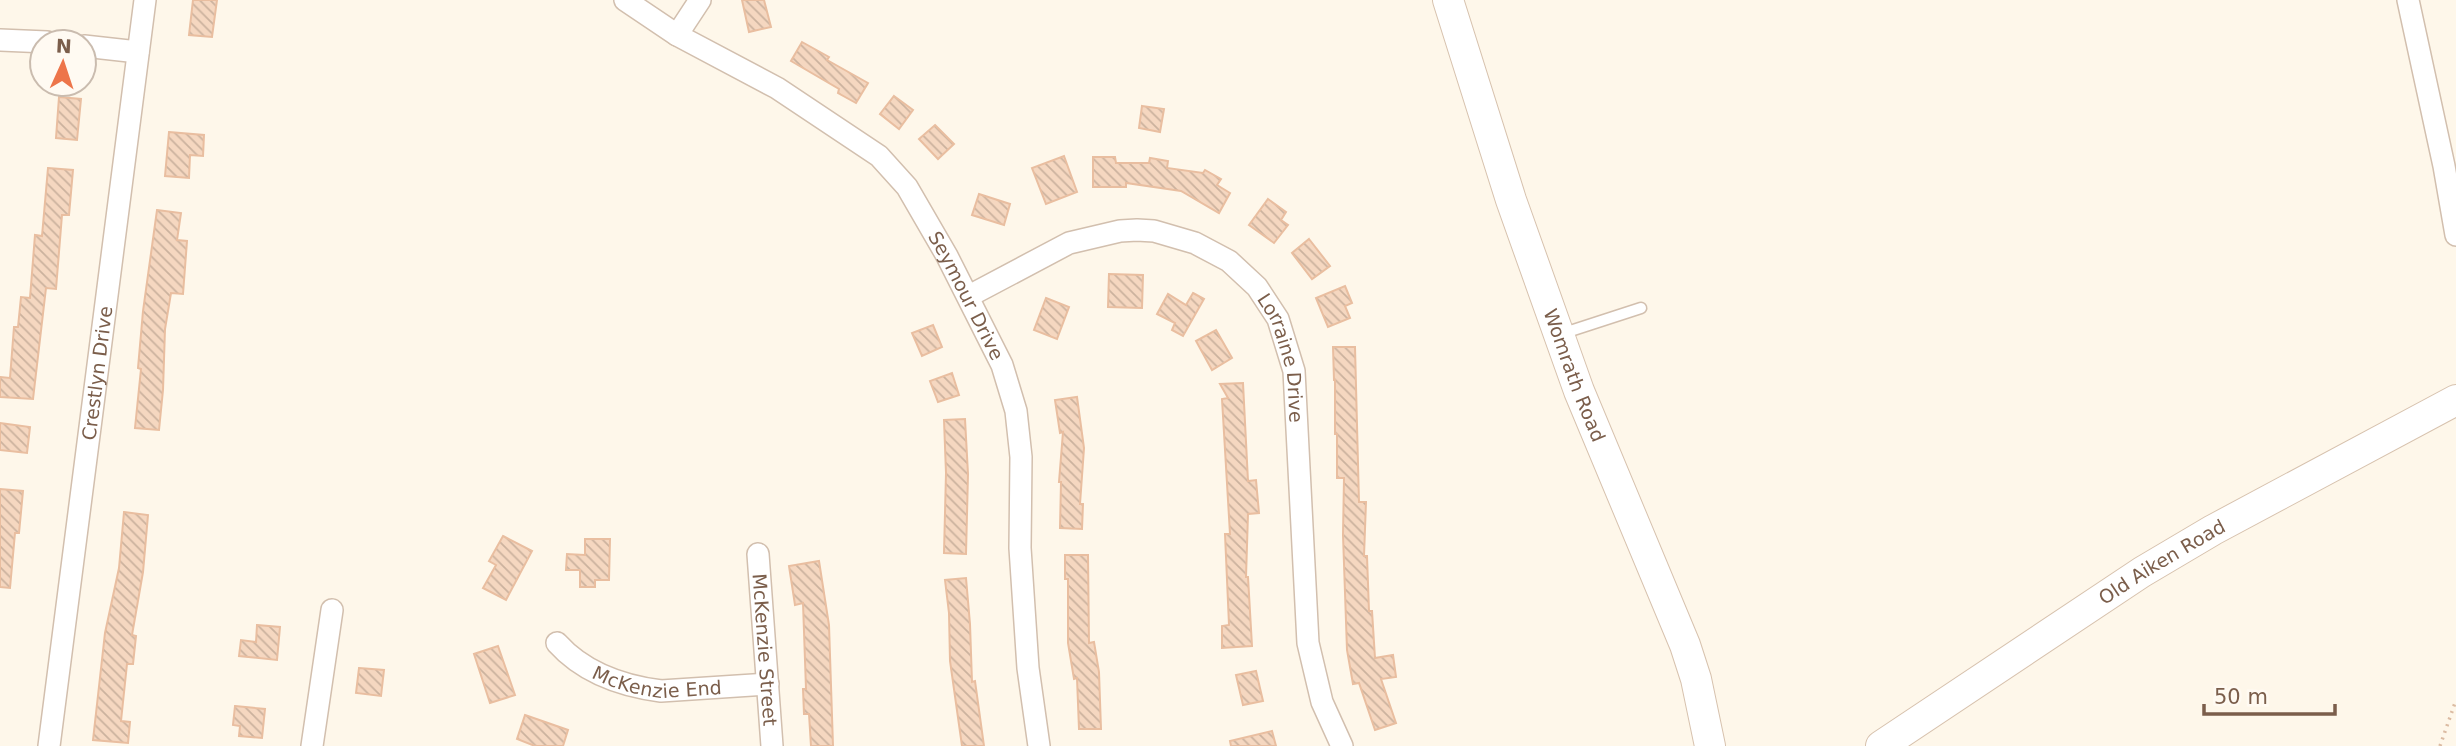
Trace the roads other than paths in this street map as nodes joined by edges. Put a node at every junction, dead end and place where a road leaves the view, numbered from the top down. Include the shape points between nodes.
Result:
1 (145, 0) edge
2 (625, 0) edge
3 (699, 0) edge
4 (1448, 0) edge
5 (2408, 0) edge
6 (677, 35) junction
7 (0, 40) edge
8 (28, 41) edge
9 (98, 48) edge
10 (138, 52) junction
11 (2456, 236) edge
12 (969, 296) junction
13 (1641, 308) dead end
14 (1559, 335) junction
15 (2456, 400) edge
16 (758, 554) dead end
17 (332, 610) dead end
18 (556, 643) dead end
19 (768, 684) junction
20 (49, 746) edge
21 (312, 746) edge
22 (772, 746) edge
23 (1039, 746) edge
24 (1342, 746) edge
25 (1710, 746) edge
26 (1881, 746) edge

1 - 10 street, Crestlyn Drive
2 - 6 street, Seymour Drive
3 - 6 street
4 - 14 street, Womrath Road
5 - 11 street
6 - 12 street, Seymour Drive via 777,88 879,156 907,187
7 - 8 street
9 - 10 street
10 - 20 street, Crestlyn Drive
12 - 23 street, Seymour Drive via 1002,365 1016,411 1024,614
12 - 24 street, Lorraine Drive via 1069,243 1137,230 1195,243 1229,261 1257,287 1278,319 1294,371 1308,643 1322,702
13 - 14 lane
14 - 25 street, Womrath Road via 1685,645
15 - 26 street, Old Aiken Road via 2142,572
16 - 19 street, McKenzie Street
17 - 21 street
18 - 19 street, McKenzie End via 598,674 648,689
19 - 22 street, McKenzie Street

